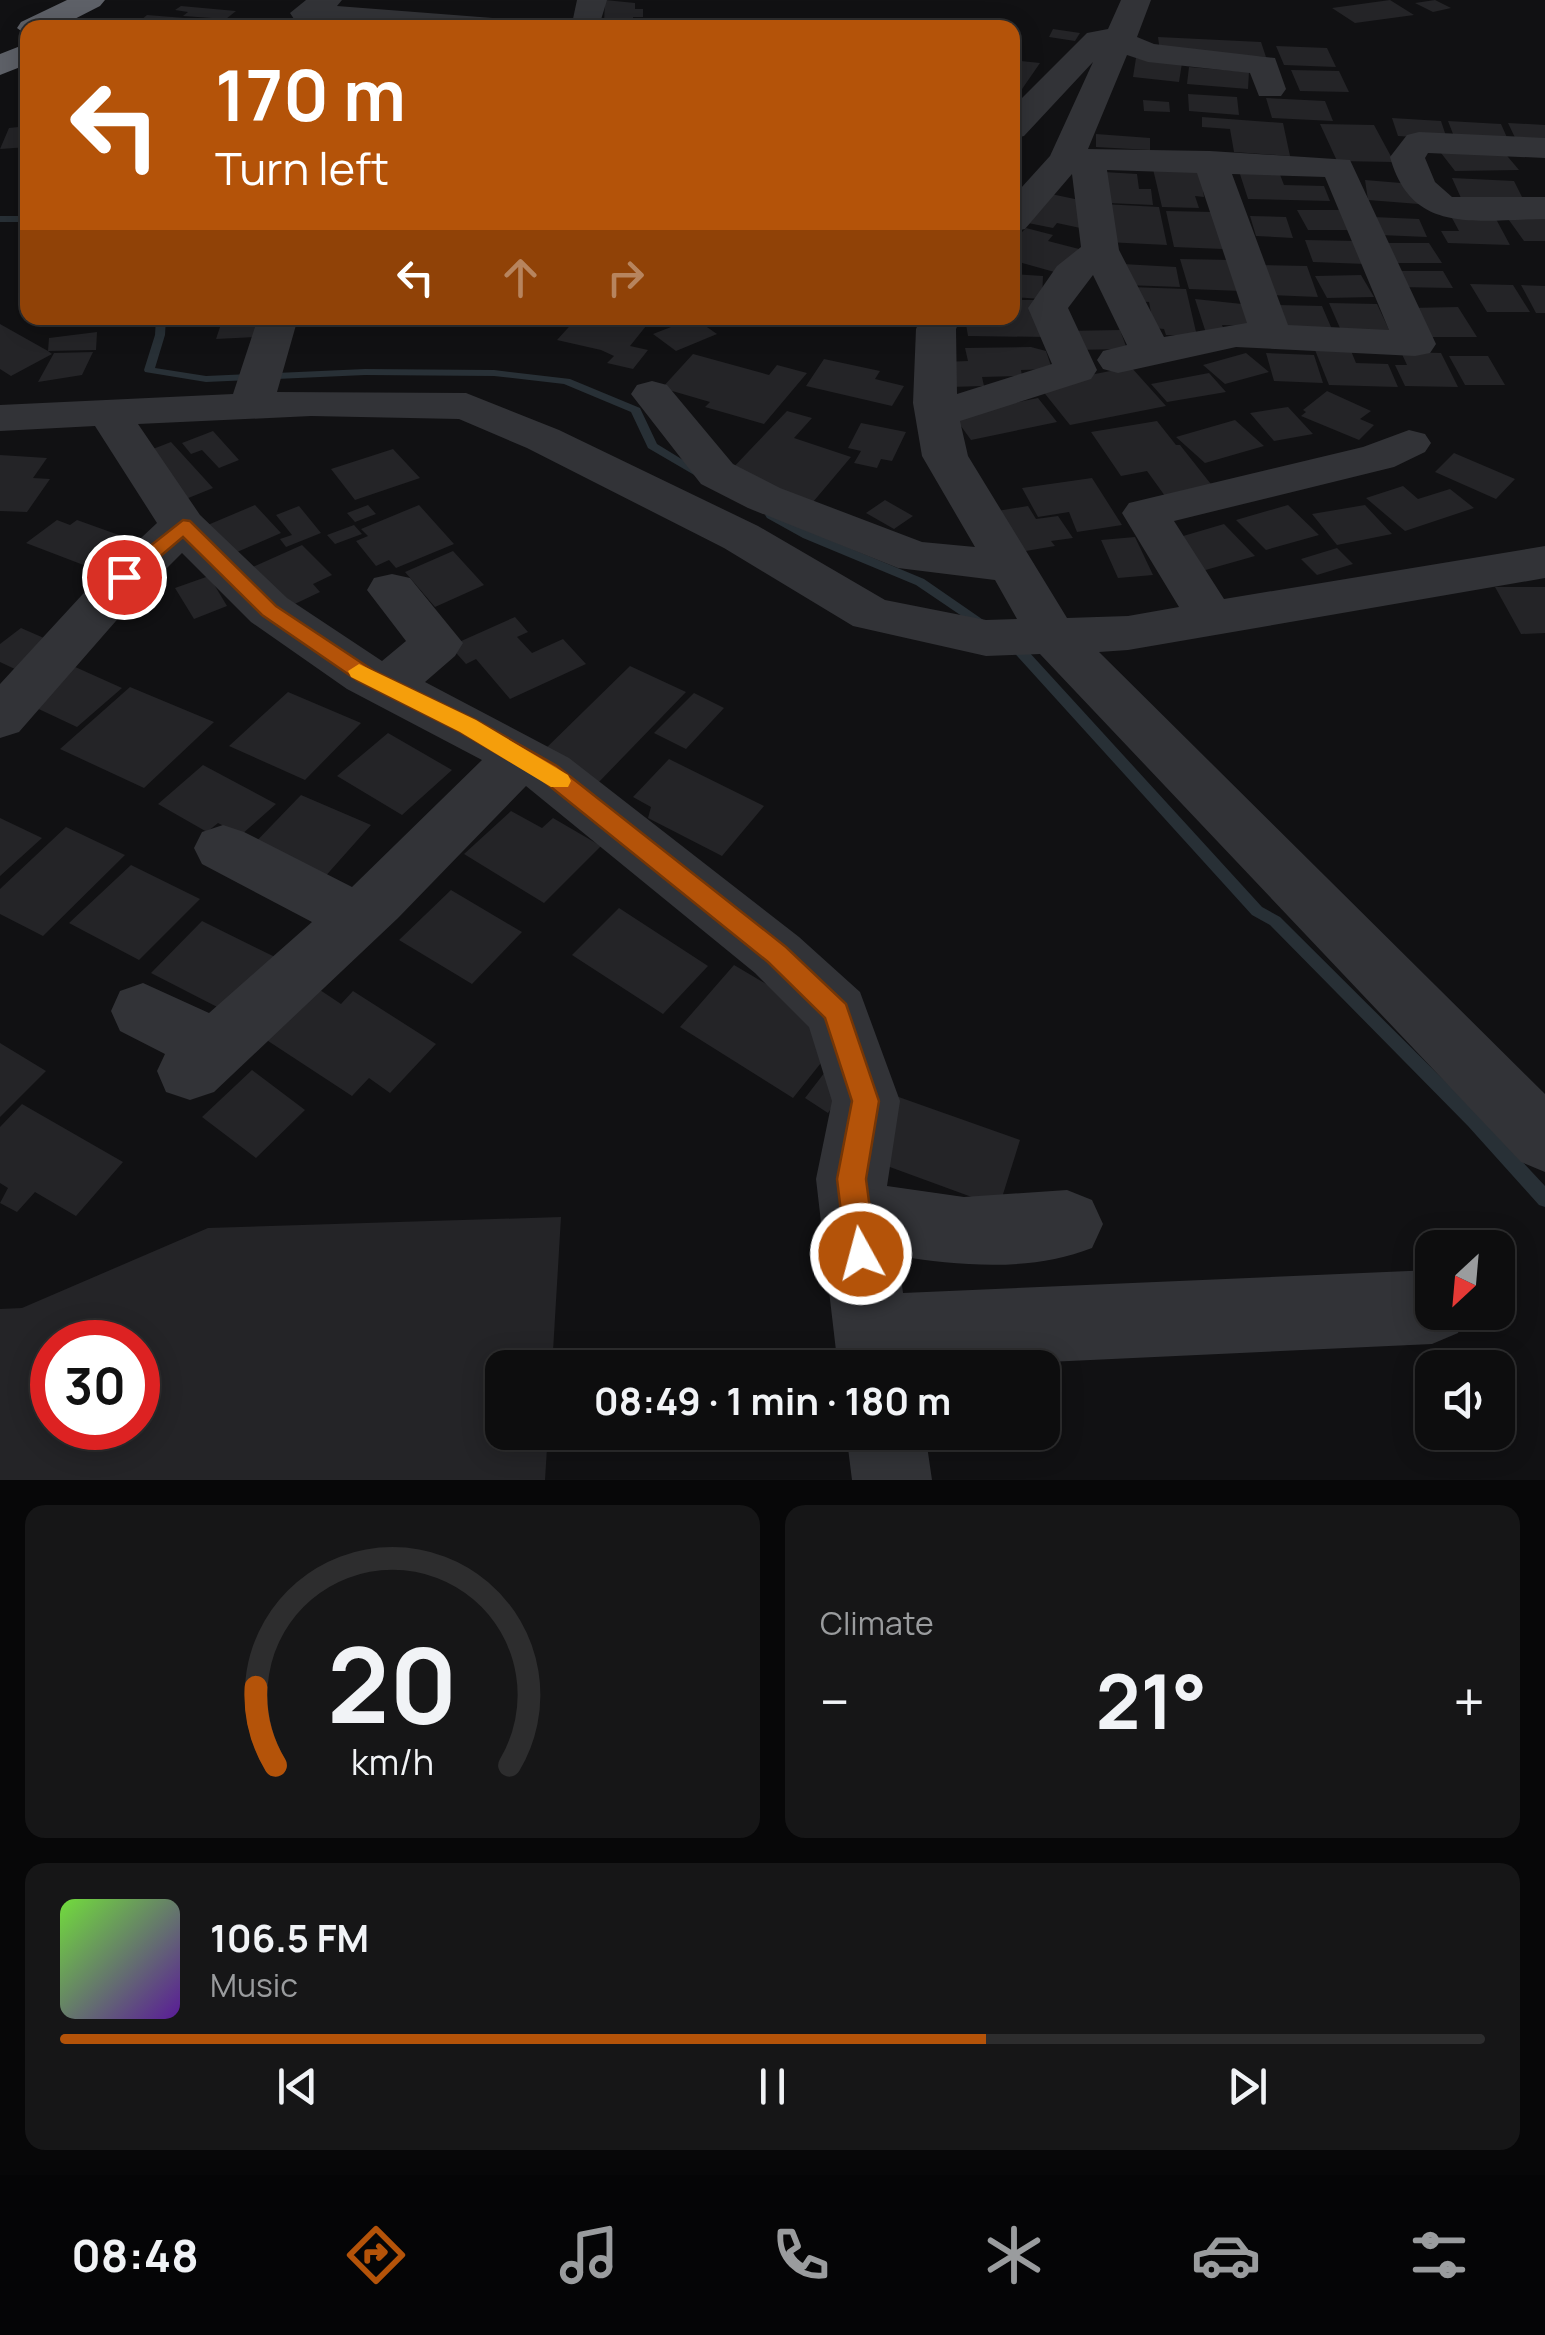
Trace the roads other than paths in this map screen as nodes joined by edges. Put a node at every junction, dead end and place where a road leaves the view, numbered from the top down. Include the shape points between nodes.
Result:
1 (90, 0) edge
2 (327, 0) edge
3 (1136, 0) edge
4 (120, 7) dead end
5 (49, 20) edge
6 (93, 20) edge
7 (399, 20) edge
8 (1121, 38) junction
9 (1270, 90) dead end
10 (1020, 120) edge
11 (1545, 148) edge
12 (1020, 159) edge
13 (1210, 161) junction
14 (1071, 162) junction
15 (1338, 166) junction
16 (1410, 172) junction
17 (1545, 208) edge
18 (1020, 213) edge
19 (1100, 250) junction
20 (276, 325) edge
21 (938, 325) edge
22 (1272, 337) junction
23 (1151, 352) junction
24 (1076, 370) junction
25 (652, 394) dead end
26 (252, 405) junction
27 (108, 412) junction
28 (937, 414) junction
29 (0, 418) edge
30 (1409, 443) dead end
31 (183, 526) junction
32 (1545, 562) edge
33 (1012, 566) junction
34 (392, 590) dead end
35 (1211, 619) junction
36 (1052, 636) junction
37 (386, 686) junction
38 (9, 695) edge
39 (521, 756) junction
40 (223, 848) dead end
41 (358, 918) junction
42 (143, 1011) dead end
43 (1545, 1140) edge
44 (856, 1216) junction
45 (1067, 1224) dead end
46 (1415, 1308) edge
47 (874, 1350) edge
48 (888, 1450) edge
49 (892, 1480) edge

1 - 5 highway
2 - 7 street via 305,13
3 - 8 street
4 - 6 highway
8 - 9 street via 1148,53 1264,65
8 - 10 street via 1098,40
8 - 14 street
11 - 16 street via 1419,142 1407,157
12 - 14 street
13 - 14 street
13 - 15 street
13 - 22 street
14 - 18 street
14 - 19 street
15 - 16 street
15 - 22 street via 1414,344
16 - 17 street via 1432,203 1446,208
19 - 23 street
19 - 24 street via 1071,274 1048,308
20 - 26 street
21 - 28 street
22 - 23 street via 1236,335
23 - 24 street
24 - 28 street
25 - 33 street via 717,474 764,498 915,558
26 - 27 street
26 - 36 street via 466,406 740,538 871,614 986,638
27 - 29 street
27 - 31 street
28 - 33 street via 945,456
30 - 35 street via 1378,458 1146,514
31 - 37 street via 269,610
31 - 38 street
32 - 35 street
33 - 36 street
34 - 37 street via 437,643
35 - 36 street via 1128,633
36 - 43 street
37 - 39 street
39 - 41 street
39 - 44 street via 777,954 837,1012 866,1101 852,1179
40 - 41 street
41 - 42 street via 202,1060
44 - 45 street via 964,1232
44 - 47 street
46 - 47 street
48 - 49 street

